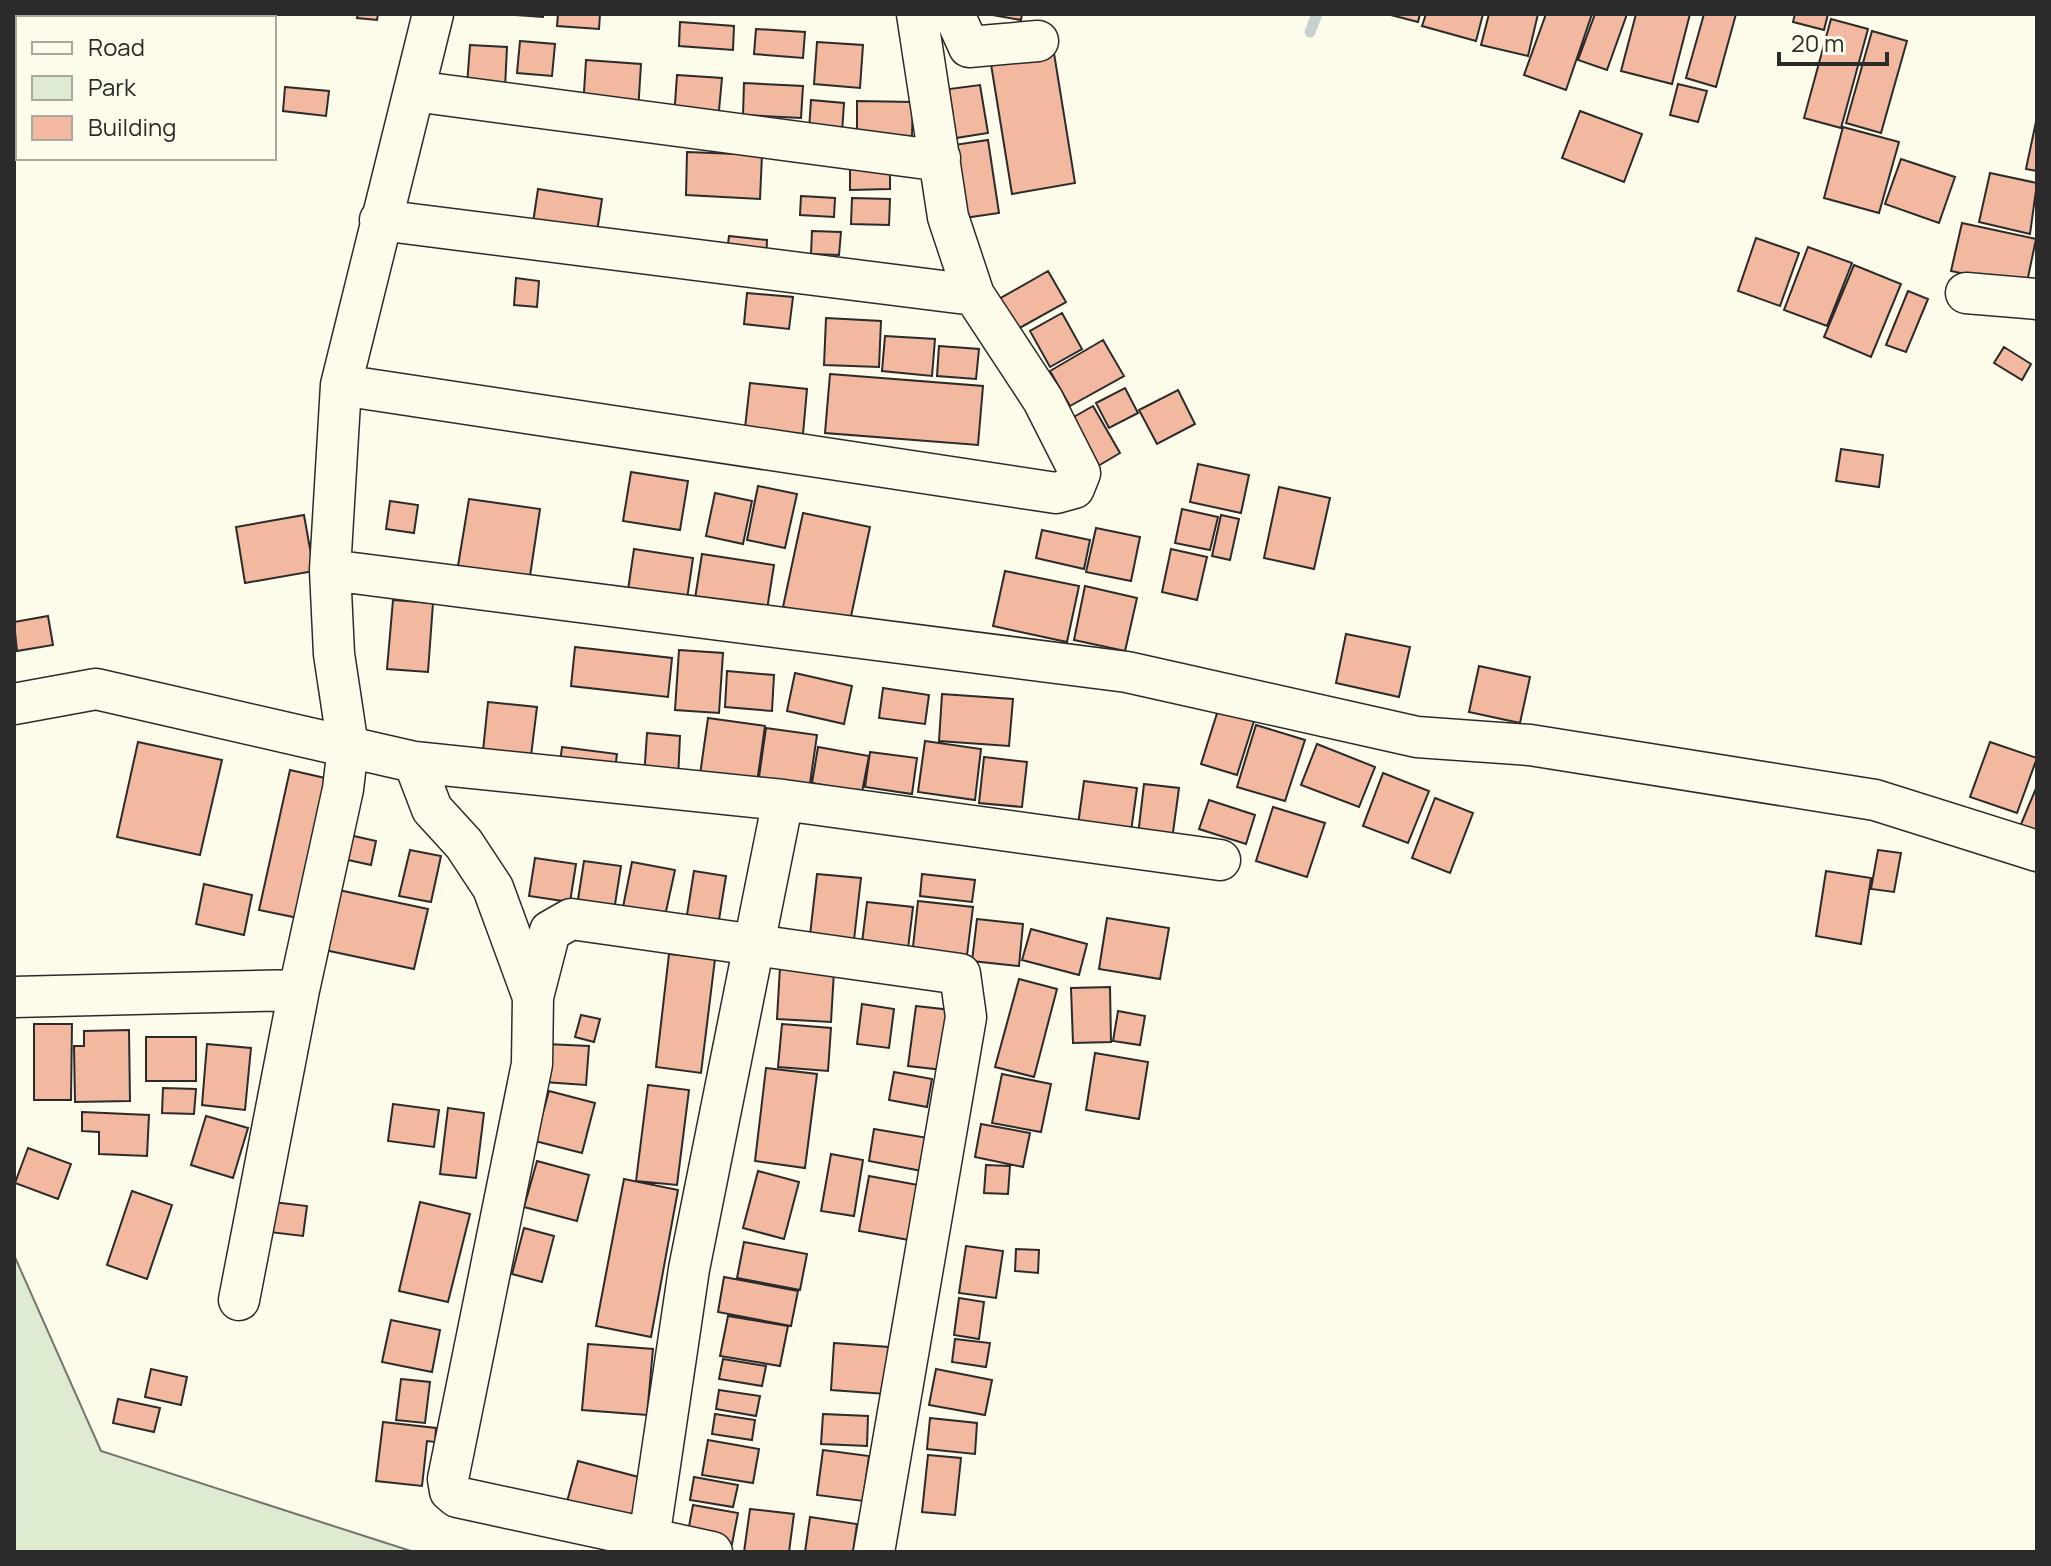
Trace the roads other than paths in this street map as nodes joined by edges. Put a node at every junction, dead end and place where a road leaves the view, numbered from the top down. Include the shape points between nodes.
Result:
1 (433, 14) edge
2 (917, 14) edge
3 (954, 14) edge
4 (1038, 41) dead end
5 (414, 91) junction
6 (940, 158) junction
7 (380, 220) junction
8 (1966, 293) dead end
9 (974, 295) junction
10 (2037, 299) edge
11 (341, 385) junction
12 (330, 570) junction
13 (14, 704) edge
14 (348, 747) junction
15 (414, 762) junction
16 (783, 800) junction
17 (2037, 851) edge
18 (1220, 860) dead end
19 (754, 943) junction
20 (299, 990) junction
21 (14, 997) edge
22 (533, 997) junction
23 (239, 1300) dead end
24 (649, 1539) junction
25 (712, 1552) edge
26 (874, 1552) edge

1 - 5 street
2 - 6 street
3 - 4 street via 969,47
5 - 6 street
5 - 7 street
6 - 9 street via 948,217
7 - 9 street
7 - 11 street
8 - 10 street
9 - 11 street via 1043,400 1080,473 1074,488 1056,493
11 - 12 street
12 - 14 street via 334,654
12 - 17 street via 1127,672 1417,737 1530,745 1875,800
13 - 14 street via 96,689
14 - 15 street
14 - 20 street
15 - 16 street
15 - 22 street via 432,809 493,888
16 - 18 street
16 - 19 street
19 - 22 street via 571,919 550,931
19 - 24 street via 689,1269
19 - 26 street via 960,974 966,1017
20 - 21 street
20 - 23 street
22 - 24 street via 532,1064 448,1479 450,1491 457,1497
24 - 25 street

